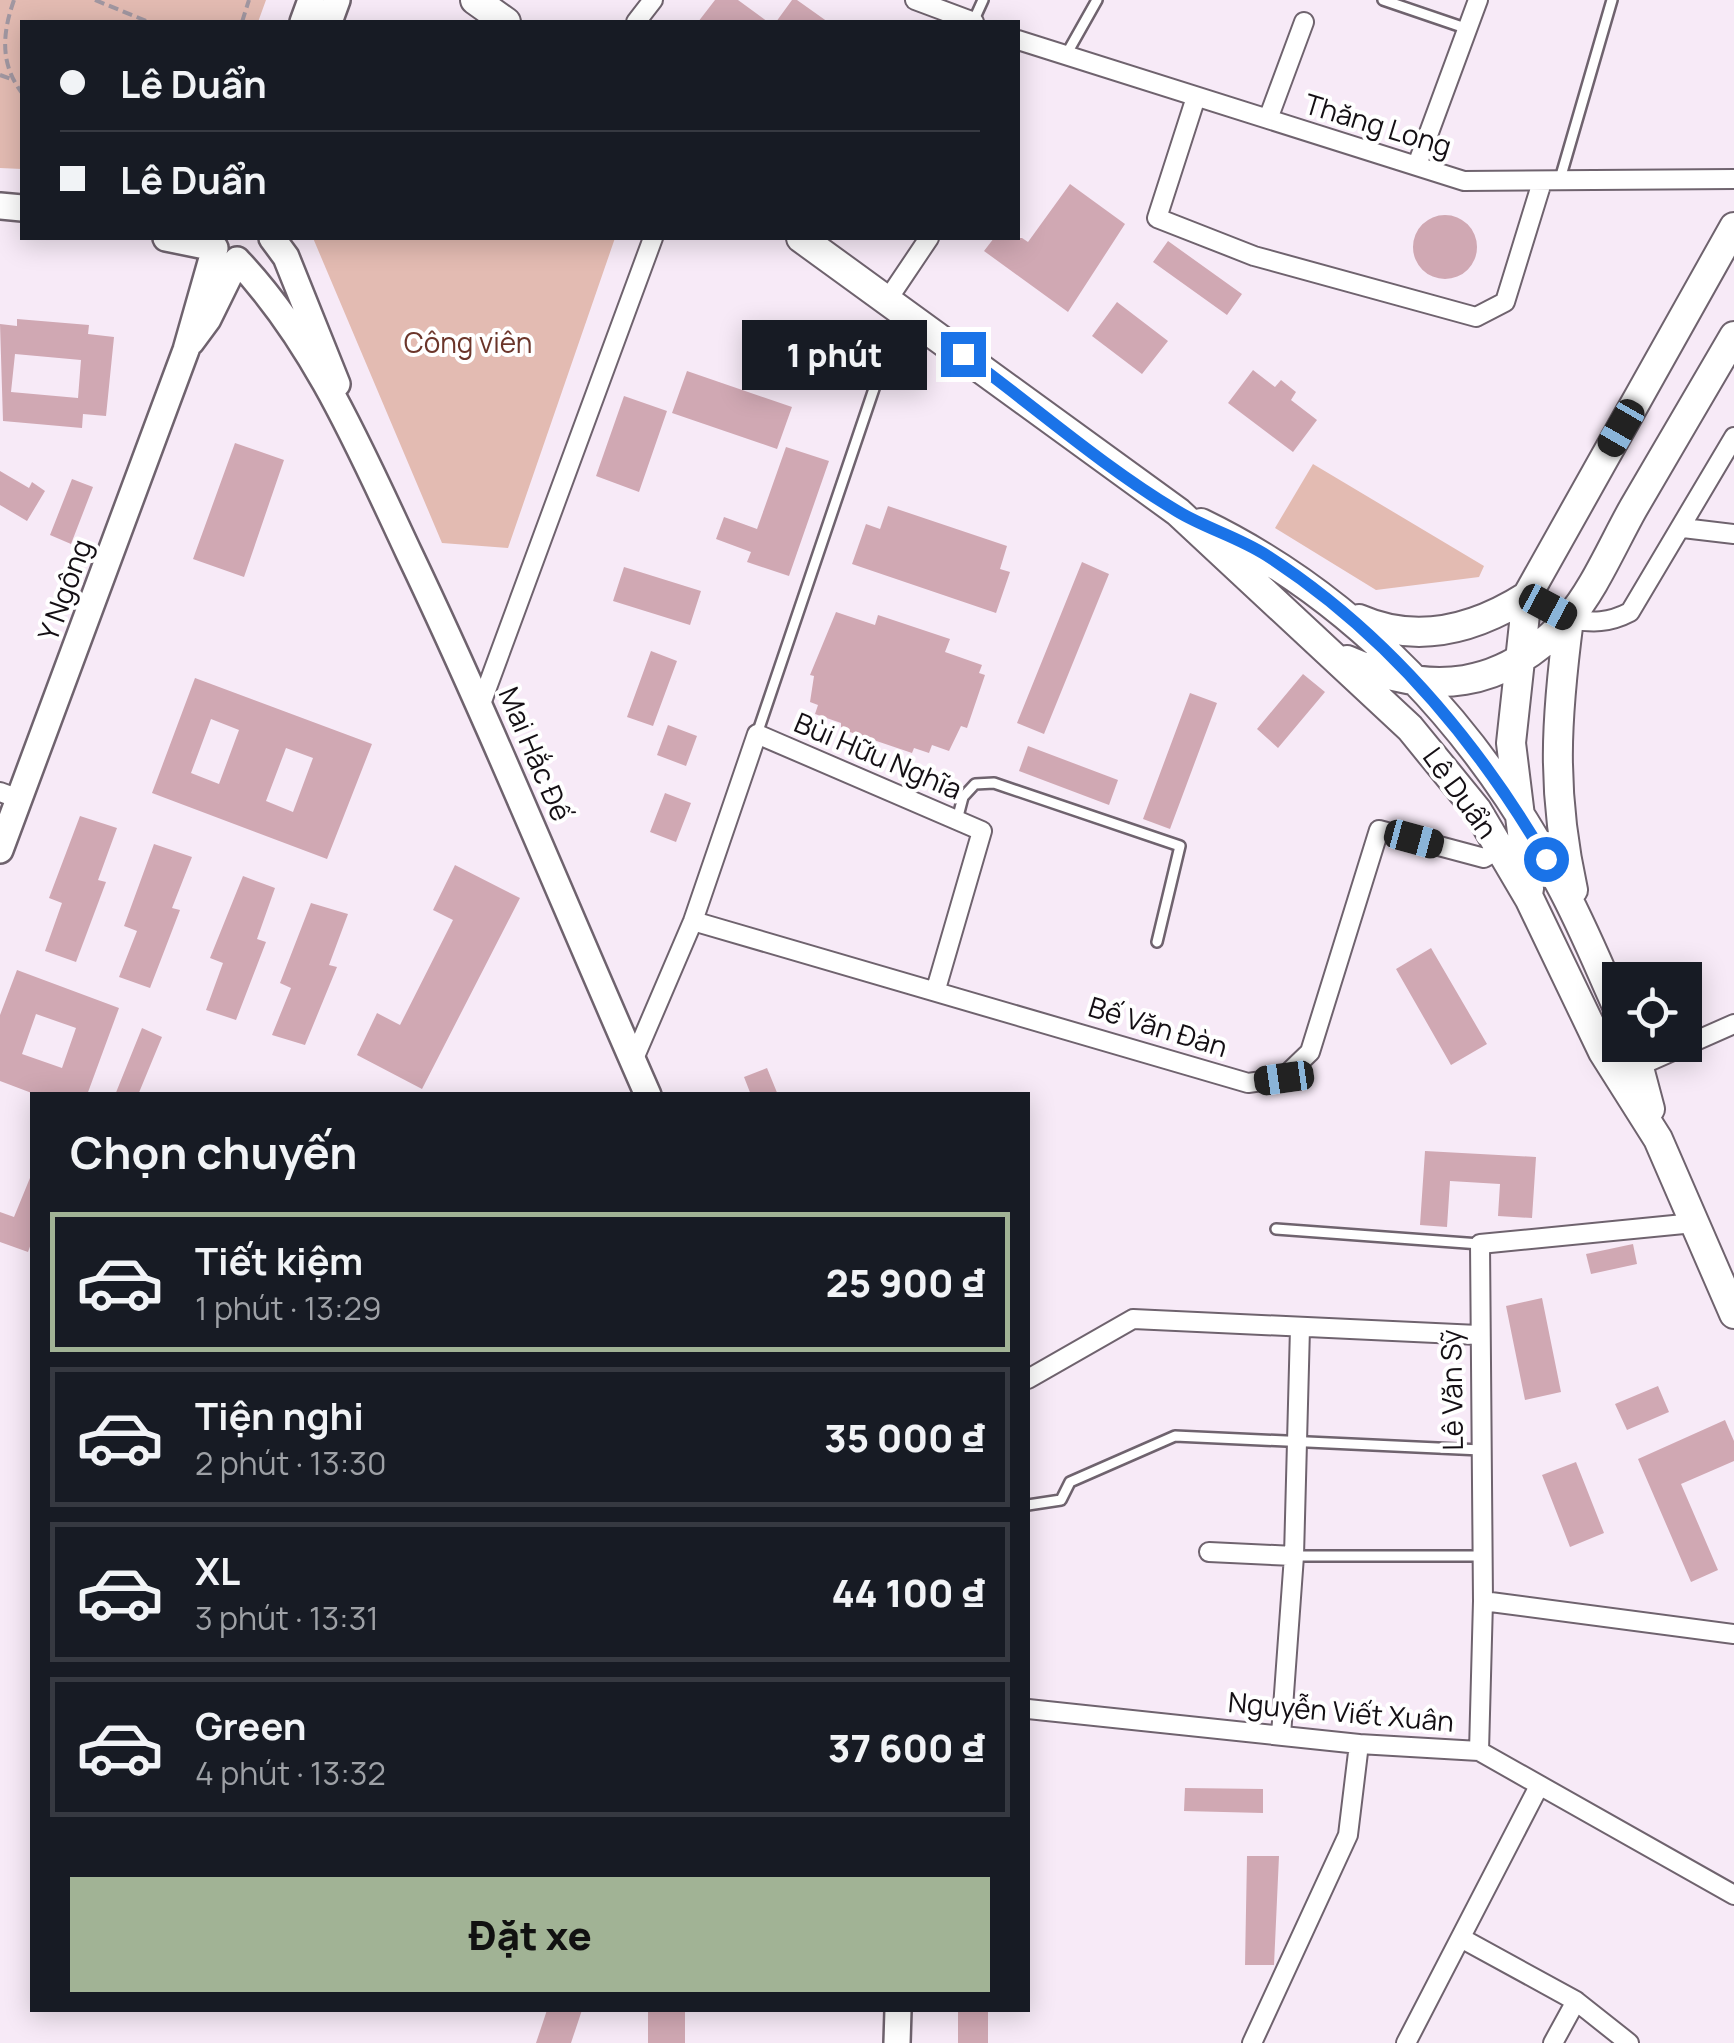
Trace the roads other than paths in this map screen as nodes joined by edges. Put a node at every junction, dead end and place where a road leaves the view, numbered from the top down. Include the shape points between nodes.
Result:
1 (475, 0) edge
2 (915, 0) edge
3 (1096, 0) edge
4 (1382, 0) edge
5 (1478, 0) edge
6 (1612, 0) edge
7 (503, 20) edge
8 (968, 20) edge
9 (1304, 22) dead end
10 (1468, 29) junction
11 (1020, 46) edge
12 (1065, 57) junction
13 (1196, 97) junction
14 (1268, 119) junction
15 (1417, 165) junction
16 (1734, 179) edge
17 (1551, 182) junction
18 (1734, 228) edge
19 (177, 240) edge
20 (259, 240) edge
21 (273, 240) edge
22 (651, 240) edge
23 (803, 240) edge
24 (928, 240) edge
25 (221, 248) edge
26 (895, 304) junction
27 (1734, 336) edge
28 (1734, 437) edge
29 (356, 441) junction
30 (1178, 512) junction
31 (1683, 528) junction
32 (1734, 534) edge
33 (1527, 596) junction
34 (1345, 613) junction
35 (1569, 618) junction
36 (1333, 654) junction
37 (1518, 660) junction
38 (1421, 683) junction
39 (481, 704) junction
40 (758, 734) junction
41 (10, 795) edge
42 (1520, 817) junction
43 (956, 820) junction
44 (1500, 848) junction
45 (0, 850) edge
46 (1530, 900) junction
47 (693, 920) junction
48 (1582, 932) junction
49 (1158, 942) dead end
50 (1602, 975) edge
51 (936, 989) junction
52 (1734, 1024) edge
53 (1702, 1034) edge
54 (633, 1061) junction
55 (1638, 1062) edge
56 (647, 1092) edge
57 (1658, 1140) junction
58 (1694, 1223) junction
59 (1276, 1229) dead end
60 (1480, 1244) junction
61 (1734, 1314) edge
62 (1300, 1328) junction
63 (1478, 1335) junction
64 (1030, 1378) edge
65 (1296, 1442) junction
66 (1481, 1450) junction
67 (1030, 1505) edge
68 (1209, 1552) dead end
69 (1294, 1556) junction
70 (1481, 1556) junction
71 (1484, 1601) junction
72 (1734, 1634) edge
73 (1030, 1709) edge
74 (1281, 1735) junction
75 (1359, 1744) junction
76 (1479, 1751) junction
77 (1539, 1786) junction
78 (1734, 1894) edge
79 (1460, 1938) junction
80 (1576, 2001) junction
81 (898, 2012) edge
82 (897, 2043) edge
83 (1252, 2043) edge
84 (1406, 2043) edge
85 (1553, 2043) edge
86 (1629, 2043) edge

1 - 7 main road
2 - 8 street
3 - 12 lane
4 - 10 lane
5 - 10 street
6 - 17 lane
9 - 14 street
10 - 15 street
11 - 12 street, Thăng Long
12 - 13 street, Thăng Long
13 - 14 street, Thăng Long
13 - 17 street via 1157,218 1254,256 1476,317 1505,302
14 - 15 street, Thăng Long
15 - 17 street, Thăng Long via 1464,181
16 - 17 street, Thăng Long
18 - 33 main road
19 - 25 street
20 - 25 street via 251,254
21 - 29 street, Mai Hắc Đế via 326,349
22 - 39 street
23 - 26 main road, Lê Duẩn
24 - 26 street
25 - 29 street, Mai Hắc Đế via 294,331
25 - 41 street, Y Ngông
26 - 30 main road, Lê Duẩn
26 - 40 lane
27 - 35 main road
28 - 31 street
29 - 39 street, Mai Hắc Đế
30 - 34 main road, Lê Duẩn via 1264,553
30 - 36 main road, Lê Duẩn
31 - 32 street
31 - 35 street via 1630,612 1593,623
33 - 34 main road via 1469,626 1433,632 1402,632
33 - 35 main road
33 - 37 main road
34 - 38 main road, Lê Duẩn
35 - 37 main road
35 - 48 main road via 1555,757 1558,823
36 - 38 main road
36 - 44 main road, Lê Duẩn via 1410,728
37 - 38 main road via 1486,677
37 - 42 main road via 1511,743
38 - 42 main road, Lê Duẩn
39 - 54 street, Mai Hắc Đế
40 - 43 street, Bùi Hữu Nghĩa
40 - 47 street, Bùi Hữu Nghĩa
41 - 45 street, Y Ngông
42 - 46 main road
42 - 48 main road, Lê Duẩn
43 - 49 lane via 963,797 976,784 994,784 1180,846
43 - 51 street, Bùi Hữu Nghĩa via 982,831
44 - 46 main road, Lê Duẩn
44 - 51 street, Bế Văn Đàn via 1484,858 1380,830 1310,1052 1284,1078 1248,1083
46 - 57 main road, Lê Duẩn via 1603,1052
47 - 51 street, Bế Văn Đàn
47 - 54 street, Bùi Hữu Nghĩa
48 - 50 main road, Lê Duẩn
52 - 53 street
54 - 56 street, Mai Hắc Đế
55 - 57 main road, Lê Duẩn
57 - 58 main road, Lê Duẩn
58 - 60 street
58 - 61 main road, Lê Duẩn
59 - 60 lane
60 - 63 street, Lê Văn Sỹ
62 - 63 street
62 - 64 street via 1132,1319
62 - 65 street
63 - 66 street, Lê Văn Sỹ
65 - 66 lane
65 - 67 lane via 1175,1436 1070,1482 1061,1500
65 - 69 street
66 - 70 street, Lê Văn Sỹ
68 - 69 street
69 - 70 lane
69 - 74 street
70 - 71 street, Lê Văn Sỹ
71 - 72 street
71 - 76 street, Lê Văn Sỹ
73 - 74 street, Nguyễn Viết Xuân
74 - 75 street, Nguyễn Viết Xuân
75 - 76 street, Nguyễn Viết Xuân
75 - 83 street via 1348,1835
76 - 77 street, Nguyễn Viết Xuân
77 - 78 street, Nguyễn Viết Xuân
77 - 79 street
79 - 80 street
79 - 84 street
80 - 85 street
80 - 86 street
81 - 82 street

